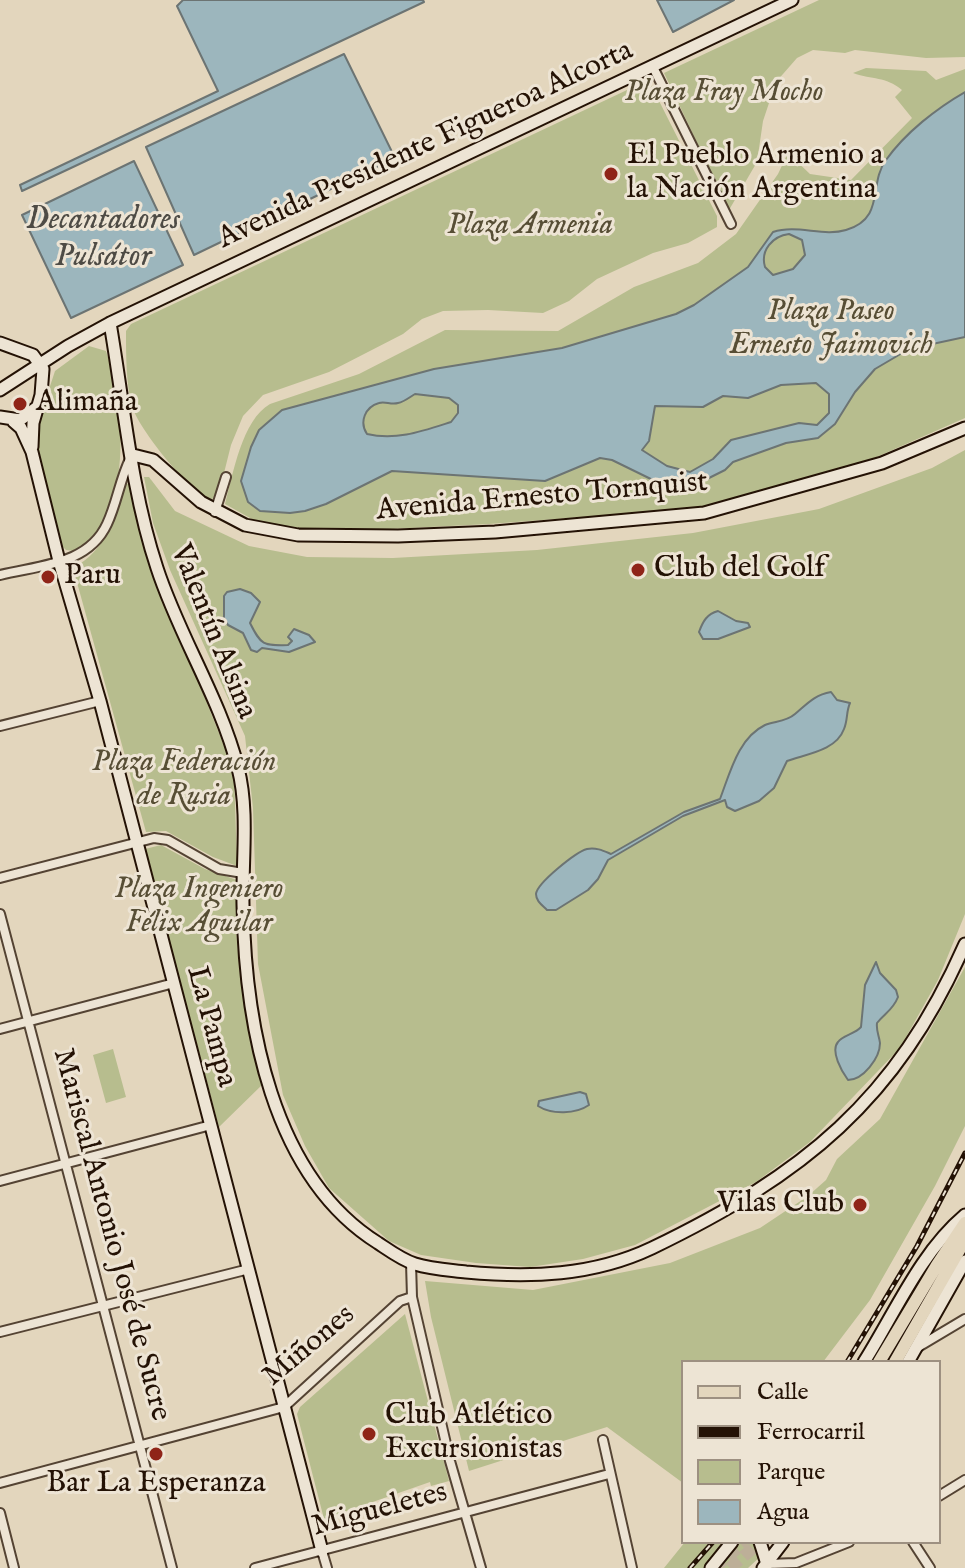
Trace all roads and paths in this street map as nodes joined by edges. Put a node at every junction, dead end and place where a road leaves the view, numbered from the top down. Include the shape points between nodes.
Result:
1 (792, 0) edge
2 (652, 65) junction
3 (731, 224) dead end
4 (110, 323) junction
5 (0, 343) edge
6 (41, 363) junction
7 (0, 390) edge
8 (37, 407) junction
9 (0, 417) edge
10 (13, 421) junction
11 (965, 428) edge
12 (32, 452) junction
13 (133, 455) junction
14 (226, 477) dead end
15 (215, 512) junction
16 (59, 561) junction
17 (0, 575) edge
18 (100, 701) junction
19 (0, 726) edge
20 (137, 842) junction
21 (243, 873) junction
22 (0, 878) edge
23 (0, 914) edge
24 (965, 944) edge
25 (174, 983) junction
26 (28, 1022) junction
27 (0, 1029) edge
28 (211, 1125) junction
29 (66, 1164) junction
30 (0, 1181) edge
31 (965, 1215) edge
32 (965, 1223) edge
33 (965, 1240) edge
34 (965, 1261) edge
35 (411, 1263) junction
36 (249, 1269) junction
37 (412, 1297) junction
38 (103, 1305) junction
39 (965, 1319) edge
40 (0, 1332) edge
41 (917, 1347) junction
42 (865, 1360) edge
43 (880, 1360) edge
44 (896, 1360) edge
45 (909, 1360) edge
46 (284, 1407) junction
47 (603, 1440) dead end
48 (141, 1446) junction
49 (609, 1474) junction
50 (965, 1480) edge
51 (0, 1483) edge
52 (941, 1495) edge
53 (0, 1513) edge
54 (465, 1513) junction
55 (730, 1544) edge
56 (760, 1544) edge
57 (782, 1544) edge
58 (844, 1544) edge
59 (914, 1544) edge
60 (322, 1551) junction
61 (765, 1567) edge
62 (14, 1568) edge
63 (172, 1568) edge
64 (255, 1568) edge
65 (327, 1568) edge
66 (481, 1568) edge
67 (632, 1568) edge
68 (711, 1568) edge
69 (930, 1568) edge

1 - 2 street, Avenida Presidente Figueroa Alcorta
2 - 3 street
2 - 4 street, Avenida Presidente Figueroa Alcorta
4 - 6 street, Avenida Presidente Figueroa Alcorta
4 - 13 street, Valentín Alsina
5 - 6 street
6 - 7 street, Avenida Presidente Figueroa Alcorta
6 - 8 street, La Pampa via 44,375
8 - 10 street
8 - 12 street, La Pampa
9 - 10 street
10 - 12 street, La Pampa
11 - 15 street, Avenida Ernesto Tornquist via 833,478 704,513 660,519 495,532 325,537 259,530
12 - 16 street, La Pampa
13 - 15 street, Avenida Ernesto Tornquist via 153,460
13 - 16 street via 97,540 80,556
13 - 21 street, Valentín Alsina via 158,571 239,772
14 - 15 street
16 - 17 street
16 - 18 street, La Pampa
18 - 19 street
18 - 20 street, La Pampa
20 - 21 street via 161,838 219,869
20 - 22 street
20 - 25 street, La Pampa
21 - 35 street, Valentín Alsina via 244,934 258,1048 288,1137 338,1213
23 - 26 street, Mariscal Antonio José de Sucre
24 - 35 street, Valentín Alsina via 926,1021 885,1081 798,1164 723,1213 642,1253 566,1273 482,1273
25 - 26 street
25 - 28 street, La Pampa
26 - 27 street
26 - 29 street, Mariscal Antonio José de Sucre
28 - 29 street
28 - 36 street, La Pampa
29 - 30 street
29 - 38 street, Mariscal Antonio José de Sucre
31 - 42 street via 926,1259
32 - 43 main road
33 - 44 main road
34 - 41 street
35 - 37 street
36 - 38 street
36 - 46 street, La Pampa
37 - 46 street, Miñones via 400,1301
37 - 54 street
38 - 40 street
38 - 48 street, Mariscal Antonio José de Sucre
39 - 41 street
41 - 45 street
46 - 48 street, Miñones
46 - 60 street, La Pampa
47 - 49 street
48 - 51 street, Miñones
48 - 63 street, Mariscal Antonio José de Sucre
49 - 54 street, Migueletes
49 - 67 street
50 - 52 street
53 - 62 street
54 - 60 street, Migueletes
54 - 66 street
55 - 68 street
56 - 61 street
57 - 61 street
58 - 61 street via 796,1563
59 - 69 street
60 - 64 street, Migueletes
60 - 65 street, La Pampa

